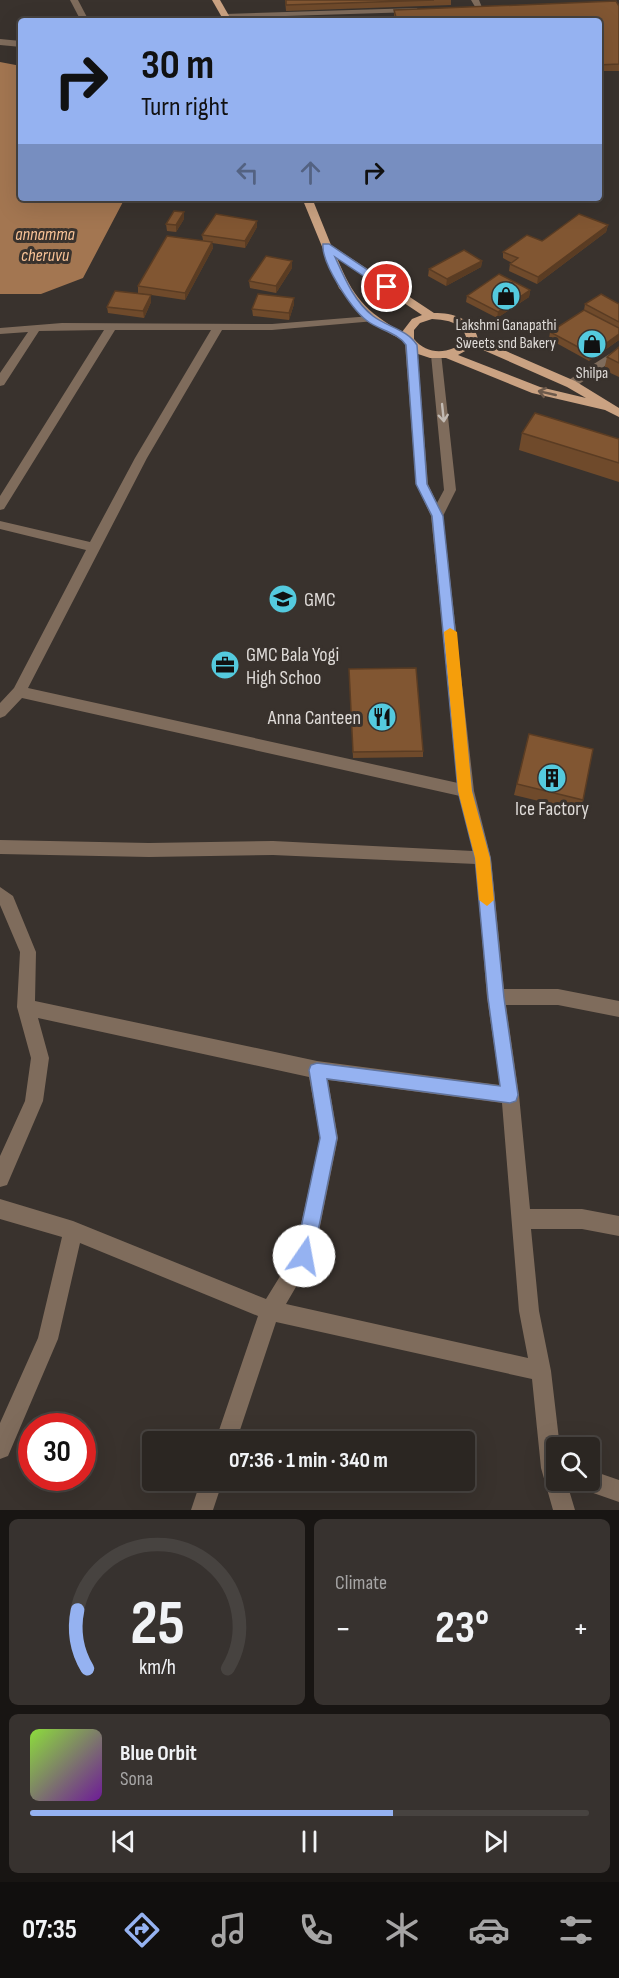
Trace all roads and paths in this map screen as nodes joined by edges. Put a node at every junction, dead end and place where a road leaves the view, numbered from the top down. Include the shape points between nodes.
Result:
1 (74, 0) edge
2 (216, 0) edge
3 (477, 4) edge
4 (491, 7) edge
5 (468, 8) edge
6 (422, 10) edge
7 (83, 18) edge
8 (225, 18) edge
9 (248, 18) edge
10 (0, 42) edge
11 (18, 44) edge
12 (309, 201) edge
13 (326, 246) junction
14 (431, 316) junction
15 (371, 319) junction
16 (111, 327) junction
17 (218, 327) junction
18 (36, 328) junction
19 (0, 331) edge
20 (473, 341) junction
21 (410, 342) junction
22 (619, 351) edge
23 (443, 355) junction
24 (0, 382) edge
25 (571, 384) junction
26 (604, 406) junction
27 (619, 413) edge
28 (0, 506) edge
29 (437, 516) junction
30 (0, 525) edge
31 (95, 548) junction
32 (20, 692) junction
33 (0, 711) edge
34 (465, 791) junction
35 (0, 847) edge
36 (483, 858) junction
37 (0, 894) edge
38 (496, 998) junction
39 (26, 1007) junction
40 (619, 1009) edge
41 (317, 1070) junction
42 (510, 1095) junction
43 (0, 1178) edge
44 (0, 1209) edge
45 (520, 1219) junction
46 (619, 1226) edge
47 (73, 1232) junction
48 (270, 1311) junction
49 (541, 1371) junction
50 (229, 1431) edge
51 (550, 1437) edge
52 (0, 1448) edge
53 (600, 1484) edge
54 (208, 1491) edge
55 (559, 1491) edge
56 (619, 1491) edge
57 (202, 1510) edge
58 (564, 1510) edge

1 - 7 street
2 - 8 main road
3 - 4 street
3 - 5 street
6 - 9 street
10 - 11 street
12 - 13 main road
13 - 14 main road
13 - 15 main road via 344,288
14 - 20 main road via 448,316 463,322 472,331
14 - 21 main road via 416,321 408,329
15 - 17 street
15 - 21 main road
16 - 17 street
16 - 18 street
16 - 28 street
17 - 31 street via 141,458
18 - 19 street
18 - 24 street
20 - 23 main road via 464,350
20 - 25 main road
21 - 23 main road via 418,350
21 - 29 street via 422,484
22 - 25 street
26 -> 23 main road via 536,390
23 -> 29 street via 450,490
25 - 26 main road
26 - 27 main road
29 - 34 street
30 - 31 street
31 - 32 street
32 - 33 street
32 - 34 street
34 - 36 street
35 - 36 street via 273,848
36 - 38 street
37 - 39 street via 7,901 28,952
38 - 40 street via 520,994 594,1002
38 - 42 street
39 - 41 street
39 - 43 street via 40,1058 34,1101
41 - 42 street
41 - 48 street via 328,1138 304,1256
42 - 45 street
44 - 47 street
45 - 46 street via 582,1219
45 - 49 street via 529,1311
47 - 48 street
47 - 52 street via 48,1339
48 - 49 street
48 - 50 street
49 - 51 street
53 - 56 street
54 - 57 street
55 - 58 street

